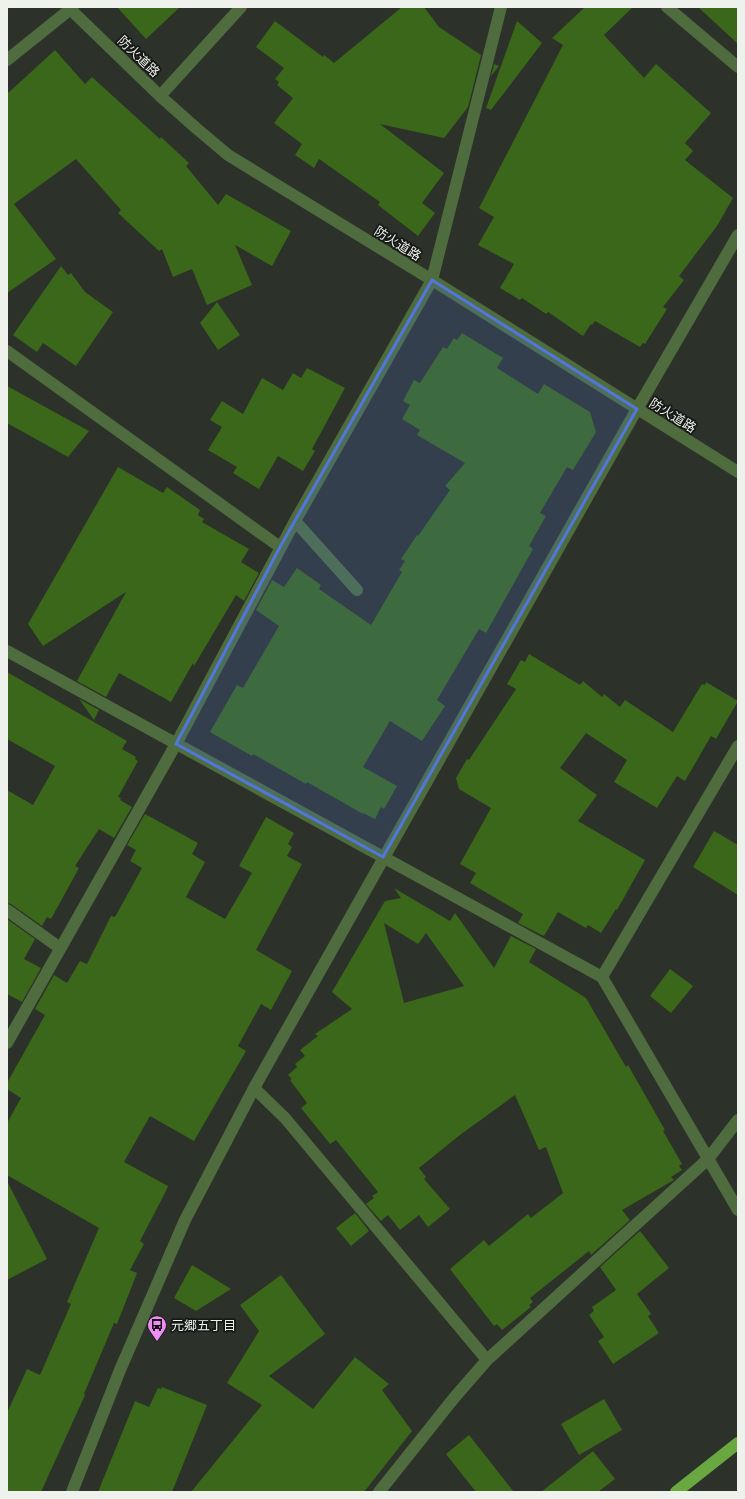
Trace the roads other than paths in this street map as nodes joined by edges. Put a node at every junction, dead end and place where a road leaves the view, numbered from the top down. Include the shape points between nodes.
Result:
1 (241, 7) edge
2 (501, 7) edge
3 (667, 7) edge
4 (70, 8) edge
5 (7, 60) edge
6 (738, 67) edge
7 (160, 96) junction
8 (738, 235) edge
9 (432, 280) junction
10 (7, 351) edge
11 (637, 409) junction
12 (738, 472) edge
13 (295, 521) junction
14 (280, 547) junction
15 (357, 590) dead end
16 (7, 651) edge
17 (176, 744) junction
18 (738, 746) edge
19 (383, 857) junction
20 (7, 910) edge
21 (60, 948) junction
22 (602, 977) junction
23 (7, 1043) edge
24 (254, 1088) junction
25 (738, 1120) edge
26 (708, 1159) junction
27 (738, 1210) edge
28 (487, 1360) junction
29 (738, 1443) edge
30 (72, 1492) edge
31 (379, 1492) edge
32 (676, 1492) edge

1 - 7 street
2 - 9 street
3 - 6 street
4 - 5 street
4 - 7 street, 防火道路
7 - 9 street, 防火道路 via 228,155
8 - 11 street
9 - 11 street, 防火道路
9 - 13 street
10 - 14 street
11 - 12 street, 防火道路
11 - 19 street
13 - 14 street
13 - 15 street
14 - 17 street
16 - 17 street
17 - 19 street
17 - 21 street
18 - 22 street
19 - 22 street
19 - 24 street
20 - 21 street
21 - 23 street
22 - 26 street
24 - 28 street via 285,1118
24 - 30 street via 186,1220 120,1370
25 - 26 street
26 - 27 street
26 - 28 street
28 - 31 street
29 - 32 main road

